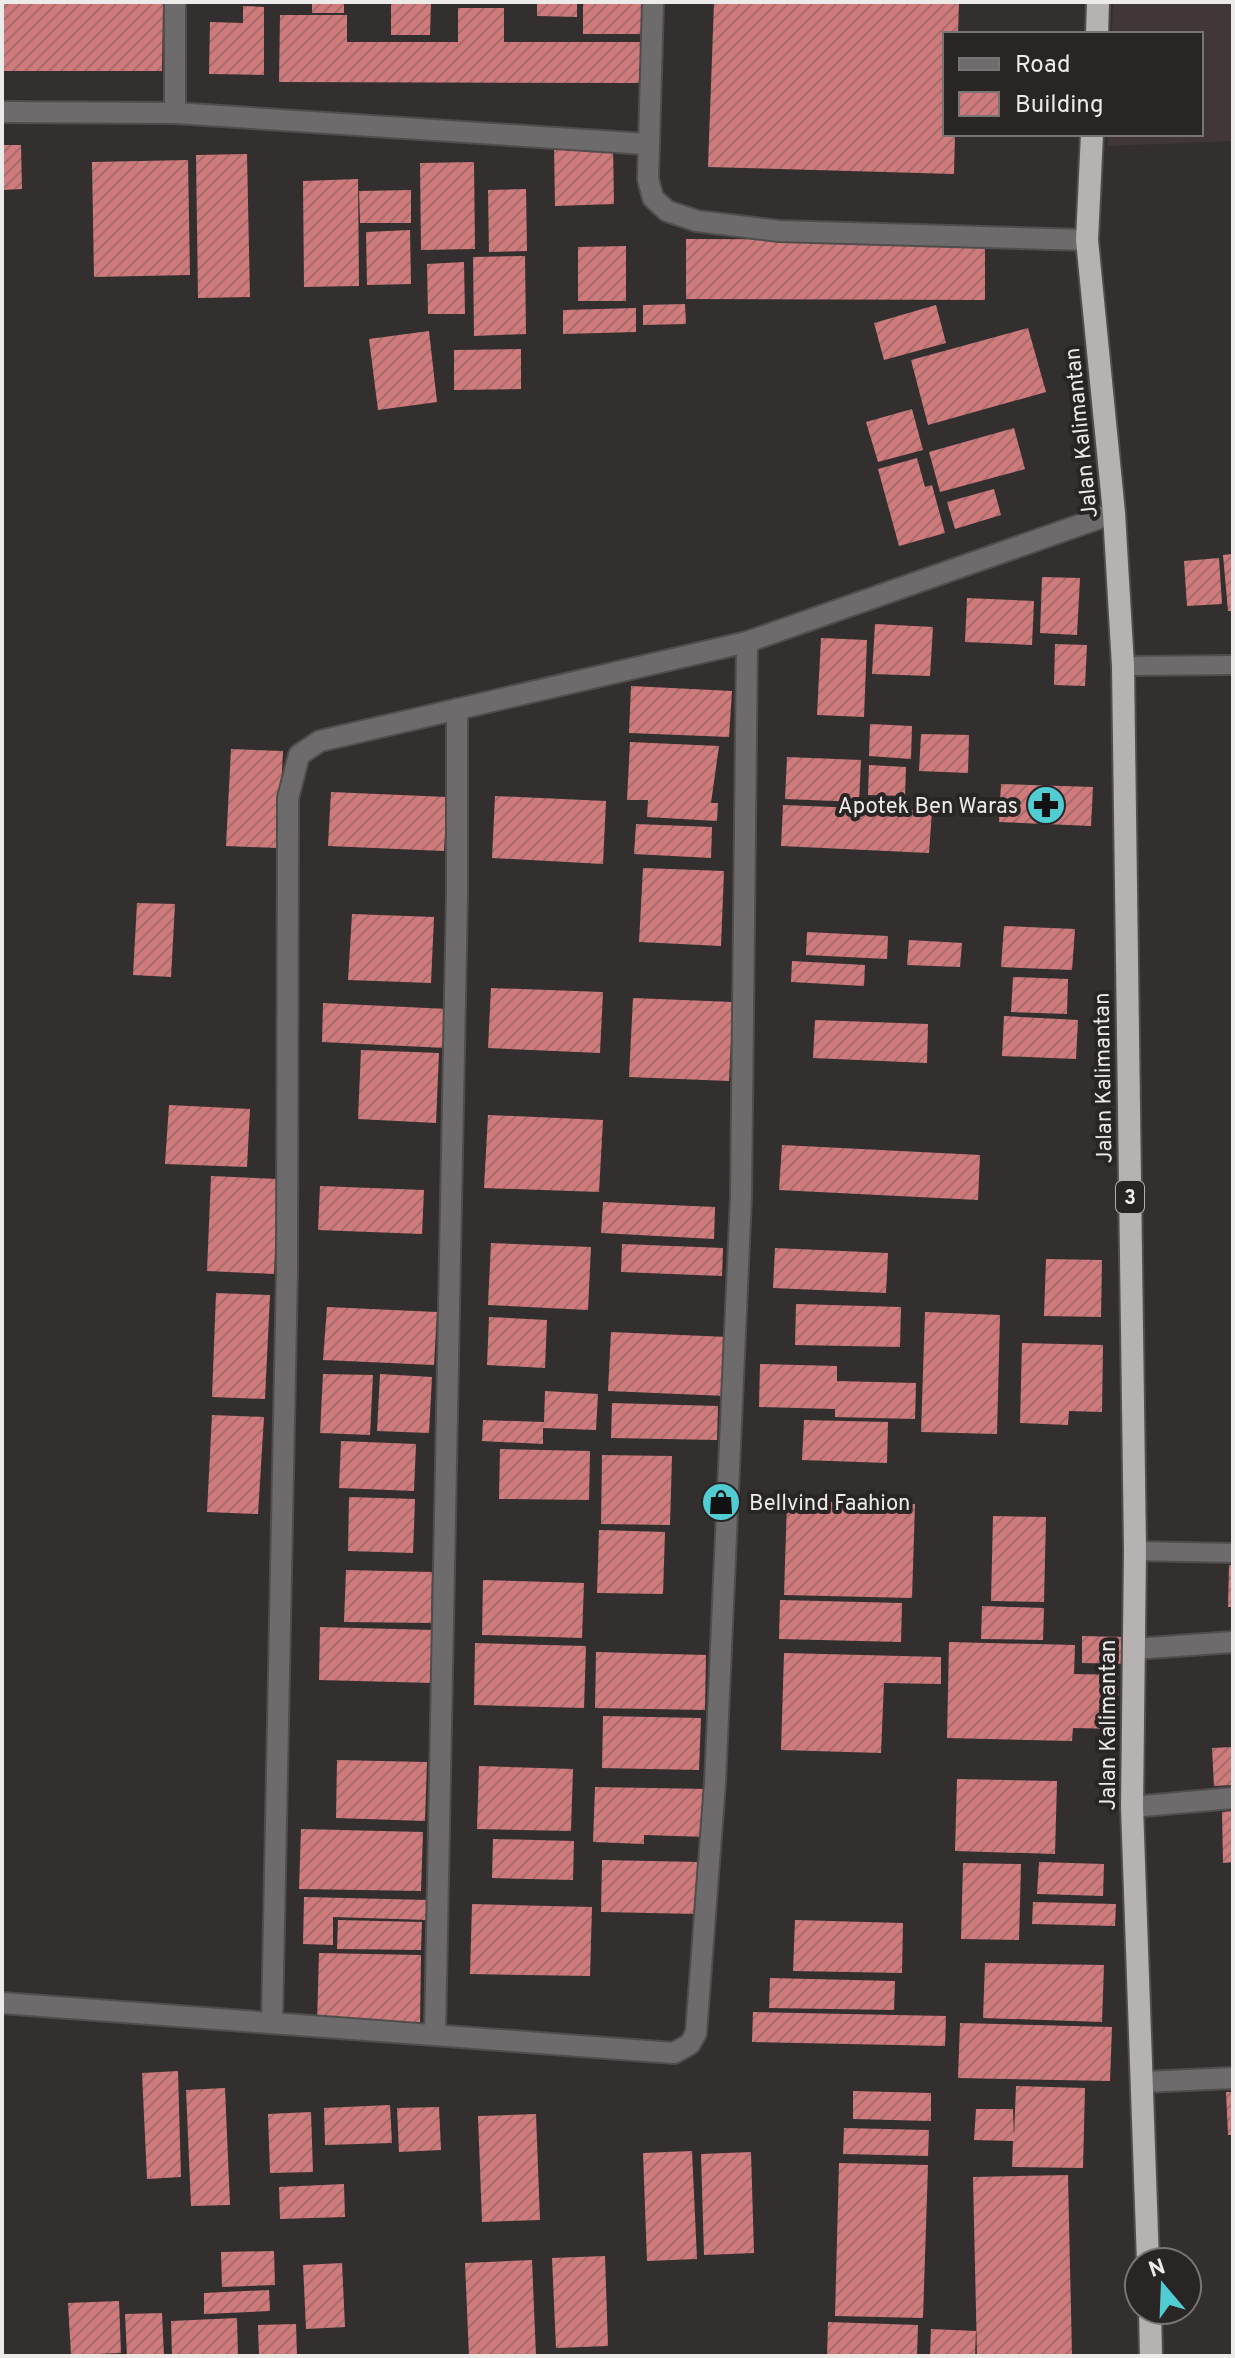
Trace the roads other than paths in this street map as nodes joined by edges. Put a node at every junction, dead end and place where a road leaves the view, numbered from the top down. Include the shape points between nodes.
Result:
1 (175, 2) edge
2 (653, 2) edge
3 (1098, 2) edge
4 (1097, 32) edge
5 (2, 112) edge
6 (175, 113) junction
7 (1092, 136) edge
8 (647, 144) junction
9 (1087, 240) junction
10 (1114, 513) junction
11 (747, 642) junction
12 (1233, 665) edge
13 (1123, 666) junction
14 (457, 709) junction
15 (1135, 1551) junction
16 (1233, 1553) edge
17 (1233, 1642) edge
18 (1134, 1649) junction
19 (1233, 1798) edge
20 (1132, 1807) junction
21 (2, 2003) edge
22 (272, 2023) junction
23 (435, 2035) junction
24 (1233, 2078) edge
25 (1143, 2082) junction
26 (1148, 2246) edge
27 (1150, 2326) edge
28 (1151, 2356) edge

1 - 6 street
2 - 8 street
3 - 4 highway
5 - 6 street
6 - 8 street
7 - 9 highway, Jalan Kalimantan / 3
8 - 9 street via 653,198 667,211 697,221 779,231
9 - 10 highway, Jalan Kalimantan / 3
10 - 11 street
10 - 13 highway, Jalan Kalimantan / 3
11 - 14 street
11 - 23 street via 741,1197 715,1783 696,2033 690,2044 674,2053
12 - 13 lane
13 - 15 highway, Jalan Kalimantan / 3
14 - 22 street via 320,741 299,755 291,778
14 - 23 street
15 - 16 lane
15 - 18 highway, Jalan Kalimantan / 3
17 - 18 street
18 - 20 highway, Jalan Kalimantan / 3
19 - 20 street
20 - 25 highway, Jalan Kalimantan / 3
21 - 22 street
22 - 23 street
24 - 25 street
25 - 26 highway, Jalan Kalimantan / 3
27 - 28 highway

